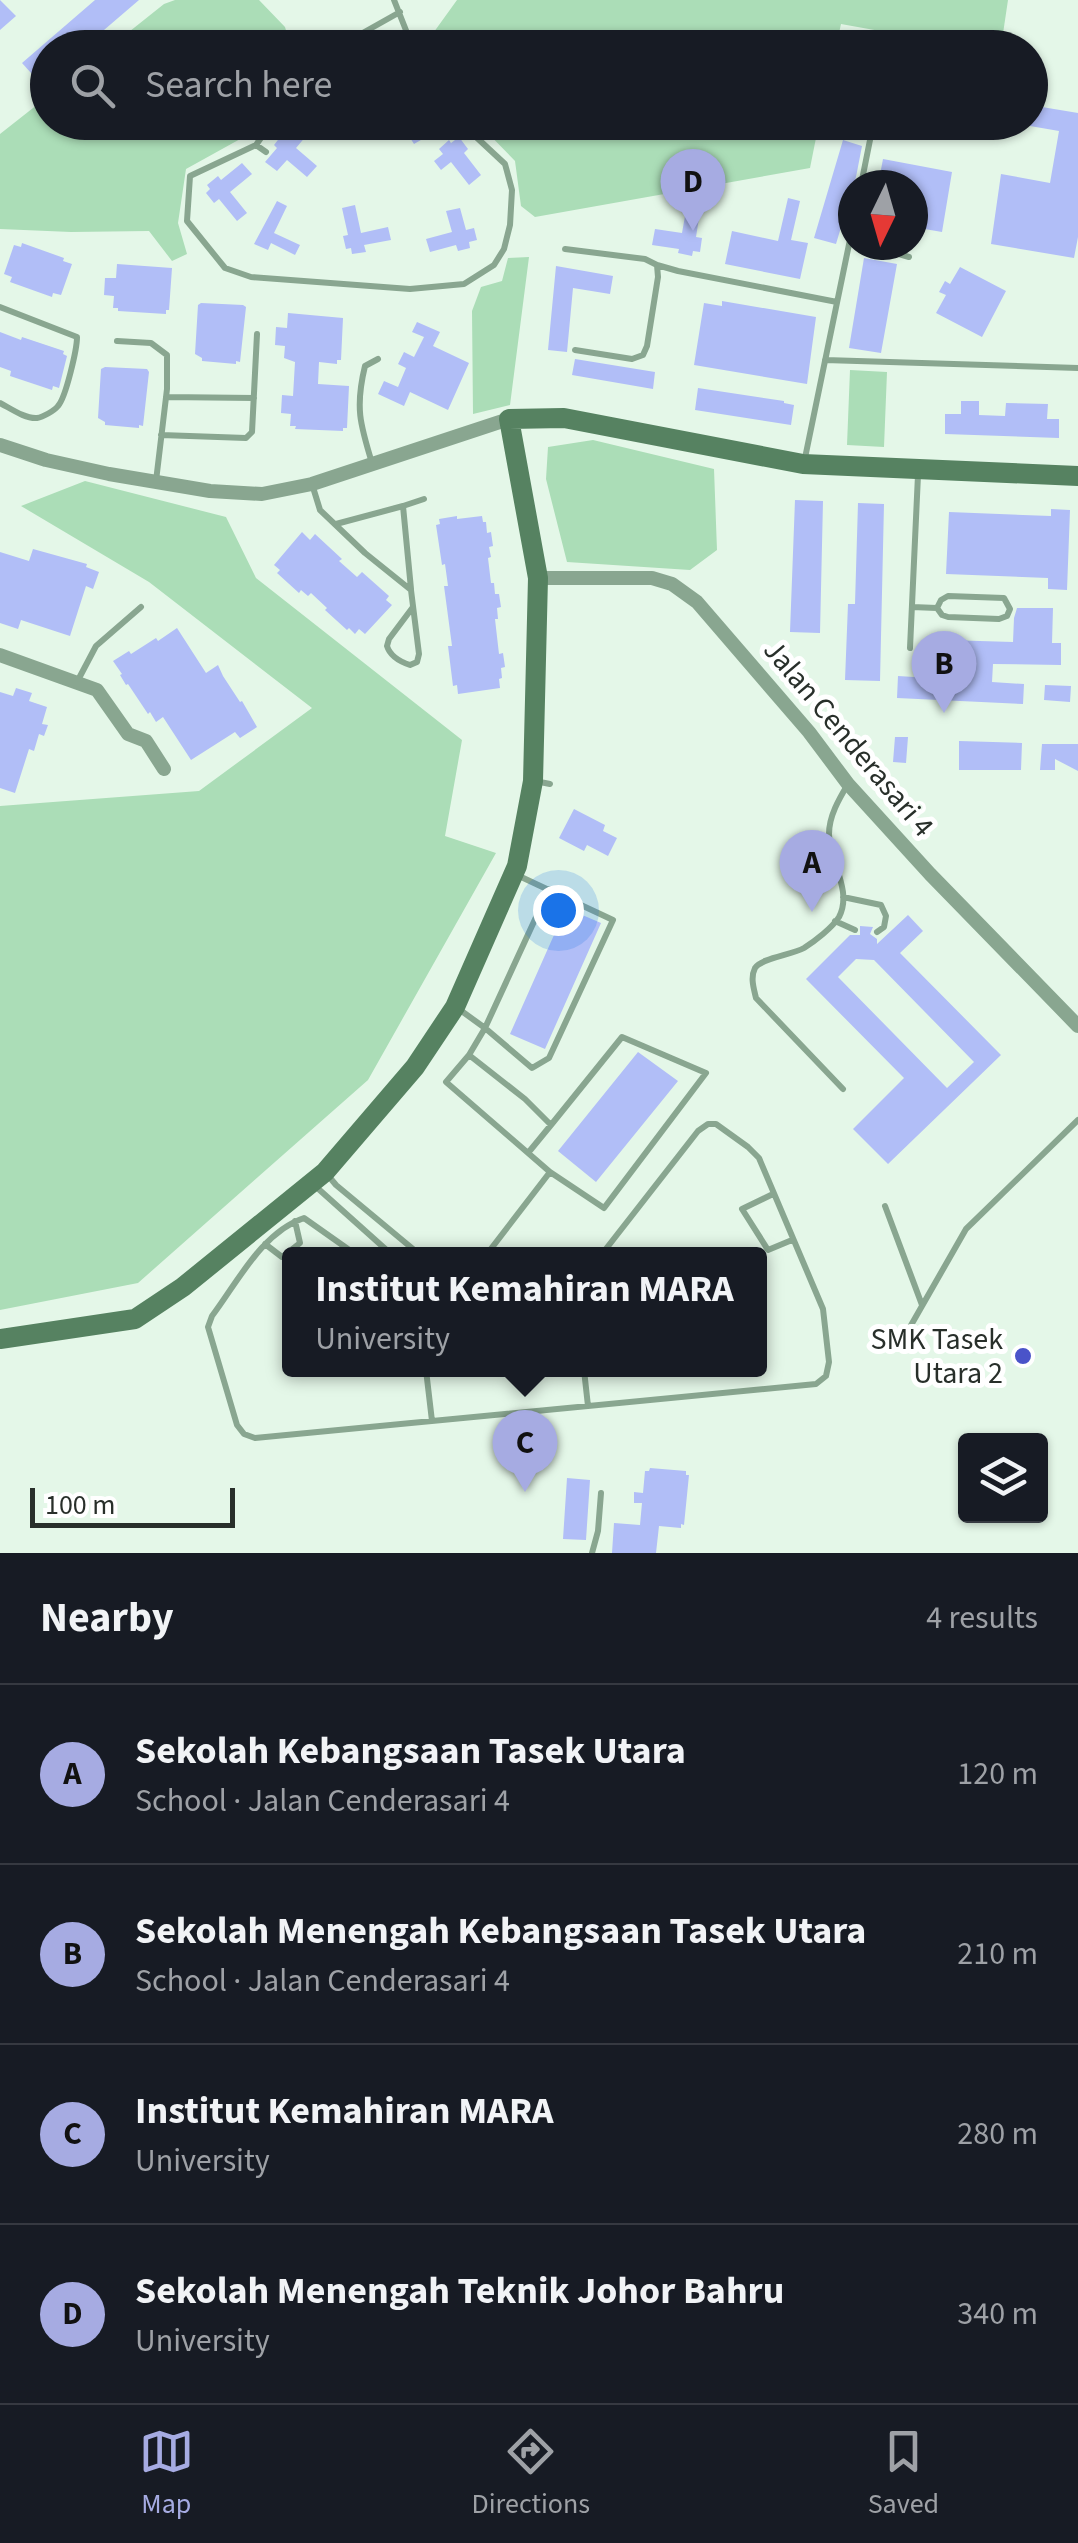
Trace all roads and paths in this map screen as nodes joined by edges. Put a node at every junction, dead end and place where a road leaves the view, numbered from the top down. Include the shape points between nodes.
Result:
1 (394, 0) edge
2 (400, 12) junction
3 (368, 30) edge
4 (406, 30) edge
5 (259, 140) edge
6 (479, 140) edge
7 (870, 140) edge
8 (256, 144) junction
9 (266, 152) dead end
10 (864, 170) edge
11 (565, 248) dead end
12 (847, 260) edge
13 (657, 265) junction
14 (837, 302) junction
15 (0, 307) edge
16 (257, 334) dead end
17 (117, 341) dead end
18 (575, 350) dead end
19 (378, 359) dead end
20 (826, 360) junction
21 (1078, 368) edge
22 (166, 397) junction
23 (254, 398) junction
24 (0, 403) edge
25 (509, 420) junction
26 (161, 435) junction
27 (0, 445) edge
28 (372, 464) junction
29 (803, 464) junction
30 (919, 469) junction
31 (1078, 476) edge
32 (155, 482) junction
33 (312, 484) junction
34 (424, 499) dead end
35 (402, 506) junction
36 (336, 524) junction
37 (538, 578) junction
38 (411, 590) junction
39 (912, 606) junction
40 (413, 607) junction
41 (141, 608) dead end
42 (937, 608) junction
43 (910, 648) dead end
44 (0, 655) edge
45 (76, 683) junction
46 (164, 769) dead end
47 (848, 784) junction
48 (517, 864) junction
49 (549, 889) junction
50 (844, 897) junction
51 (835, 921) junction
52 (855, 930) dead end
53 (877, 932) dead end
54 (455, 1006) junction
55 (1078, 1026) edge
56 (486, 1028) junction
57 (469, 1054) junction
58 (843, 1090) dead end
59 (1078, 1120) edge
60 (551, 1125) junction
61 (528, 1153) junction
62 (550, 1172) junction
63 (319, 1178) junction
64 (774, 1194) junction
65 (886, 1206) dead end
66 (295, 1221) junction
67 (792, 1240) junction
68 (265, 1244) junction
69 (295, 1247) edge
70 (346, 1247) edge
71 (384, 1247) edge
72 (410, 1247) edge
73 (493, 1247) edge
74 (607, 1247) edge
75 (766, 1247) edge
76 (767, 1248) edge
77 (282, 1257) edge
78 (922, 1306) junction
79 (3, 1337) edge
80 (898, 1348) dead end
81 (427, 1377) edge
82 (585, 1377) edge
83 (588, 1406) junction
84 (432, 1421) junction
85 (601, 1493) dead end
86 (592, 1553) edge

1 - 2 lane
2 - 3 lane
2 - 4 lane
5 - 8 lane
6 - 8 lane via 505,164 512,190 504,250 464,284 410,289 251,277 226,268 187,221 190,176
7 - 10 lane
8 - 9 lane
11 - 13 lane
12 - 14 lane
13 - 14 lane
13 - 18 lane via 644,355
14 - 20 lane
15 - 24 lane via 77,337 77,348 60,405 48,414 26,416
16 - 23 lane
17 - 22 lane via 152,343 167,354
19 - 28 lane via 365,366 358,403
20 - 21 lane
20 - 29 lane
22 - 23 lane
22 - 26 lane
23 - 26 lane via 246,438
25 - 28 street
25 - 29 street via 564,418
25 - 37 street
26 - 32 lane
27 - 32 street
28 - 33 street
29 - 30 street
30 - 31 street
30 - 39 lane
32 - 33 street via 262,494
33 - 36 lane via 320,510
34 - 35 lane
35 - 36 lane
35 - 38 lane
36 - 38 lane
37 - 47 street, Jalan Cenderasari 4 via 652,578 672,584 697,602
37 - 48 street via 542,783
38 - 40 lane
39 - 42 lane
39 - 43 lane
40 - 40 lane via 419,654 410,665 387,646
41 - 45 lane via 96,646
42 - 42 lane via 948,596 1004,598 1010,604 999,619 945,616
44 - 45 street
45 - 46 street via 97,690
47 - 50 lane via 828,829
47 - 55 street, Jalan Cenderasari 4
48 - 49 lane
48 - 54 street
49 - 56 lane
49 - 56 lane via 613,920 549,1058 532,1068
50 - 51 lane
50 - 53 lane via 881,905 886,916
51 - 52 lane
51 - 58 lane via 803,948 759,963 752,984 756,998
54 - 56 lane
54 - 63 street via 415,1067
56 - 57 lane
57 - 60 lane
57 - 61 lane via 446,1082
59 - 78 lane via 966,1229
60 - 61 lane
60 - 62 lane via 622,1037 706,1073 604,1208
61 - 62 lane
62 - 73 lane
63 - 71 lane
63 - 72 lane
63 - 79 street via 134,1320
64 - 67 lane
64 - 74 lane via 748,1147 708,1124
64 - 75 lane via 742,1208
65 - 78 lane
66 - 68 lane
66 - 69 lane via 300,1243
66 - 70 lane via 304,1218
67 - 76 lane
67 - 83 lane via 823,1309 826,1376 816,1384
68 - 77 lane
68 - 84 lane via 208,1327 244,1434
78 - 80 lane
81 - 84 lane
82 - 83 lane
83 - 84 lane
85 - 86 lane

